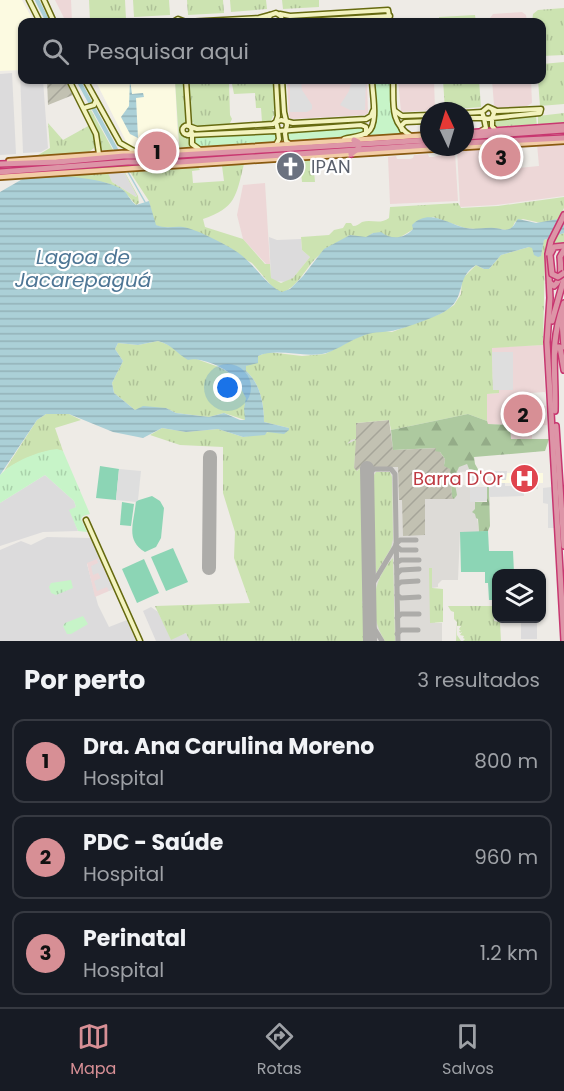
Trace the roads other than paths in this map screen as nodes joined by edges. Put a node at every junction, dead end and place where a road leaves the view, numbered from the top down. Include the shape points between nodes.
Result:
1 (28, 0) edge
2 (44, 0) edge
3 (367, 12) junction
4 (280, 14) junction
5 (270, 15) junction
6 (390, 16) joint
7 (38, 18) edge
8 (52, 18) edge
9 (260, 18) edge
10 (269, 18) edge
11 (281, 18) edge
12 (368, 18) edge
13 (379, 18) edge
14 (71, 84) edge
15 (88, 84) edge
16 (186, 84) edge
17 (276, 84) edge
18 (282, 84) edge
19 (372, 84) edge
20 (393, 84) edge
21 (96, 99) junction
22 (83, 107) junction
23 (492, 109) junction
24 (394, 110) junction
25 (374, 111) junction
26 (278, 112) junction
27 (284, 112) junction
28 (474, 112) edge
29 (482, 112) junction
30 (420, 115) edge
31 (474, 118) edge
32 (484, 118) junction
33 (492, 118) junction
34 (420, 121) edge
35 (286, 122) junction
36 (276, 123) junction
37 (546, 127) junction
38 (564, 128) edge
39 (516, 129) junction
40 (286, 130) junction
41 (190, 131) junction
42 (278, 131) junction
43 (402, 131) junction
44 (496, 131) junction
45 (480, 132) junction
46 (530, 132) junction
47 (474, 133) edge
48 (200, 134) junction
49 (366, 134) junction
50 (474, 135) edge
51 (523, 136) junction
52 (394, 138) junction
53 (420, 138) edge
54 (410, 139) junction
55 (564, 139) edge
56 (354, 140) junction
57 (192, 141) junction
58 (335, 141) junction
59 (532, 141) junction
60 (98, 143) junction
61 (516, 143) junction
62 (291, 144) junction
63 (474, 144) edge
64 (276, 145) junction
65 (420, 145) edge
66 (474, 145) edge
67 (316, 146) junction
68 (256, 147) junction
69 (359, 147) junction
70 (420, 147) edge
71 (224, 148) junction
72 (369, 148) junction
73 (200, 150) junction
74 (170, 152) junction
75 (217, 152) junction
76 (156, 153) joint
77 (136, 154) junction
78 (290, 154) junction
79 (351, 154) junction
80 (176, 155) junction
81 (78, 157) junction
82 (85, 157) junction
83 (310, 157) junction
84 (115, 160) junction
85 (125, 160) junction
86 (102, 161) junction
87 (218, 161) junction
88 (176, 162) junction
89 (0, 163) edge
90 (169, 166) junction
91 (50, 168) junction
92 (64, 171) junction
93 (0, 172) edge
94 (0, 177) edge
95 (564, 216) edge
96 (564, 246) edge
97 (564, 250) edge
98 (564, 273) edge
99 (548, 279) junction
100 (564, 279) edge
101 (564, 304) edge
102 (564, 310) edge
103 (564, 344) edge
104 (549, 367) junction
105 (564, 370) edge
106 (554, 374) junction
107 (558, 445) junction
108 (555, 474) junction
109 (86, 519) dead end
110 (564, 546) edge
111 (560, 559) junction
112 (564, 578) edge
113 (140, 641) edge
114 (564, 641) edge

1 - 7 street
2 - 8 street
3 - 4 street
3 - 6 street via 389,10
3 - 12 street
4 - 5 street
4 - 11 street
5 - 9 street
5 - 10 street
6 - 13 street
14 - 22 street
15 - 21 street
16 - 41 street
17 - 26 street
18 - 27 street
19 - 25 street
20 - 24 street
21 - 22 street via 92,106
21 - 77 street via 120,143
22 - 60 street
23 - 29 street
23 - 33 street
23 - 33 street via 540,108 541,113
24 - 30 street via 402,116
24 - 43 street
25 - 35 street via 366,119
25 - 49 street via 373,126
26 - 27 street
26 - 36 street
27 - 35 street
28 - 29 street
29 - 32 street
31 - 32 street
32 - 33 street
32 - 45 street via 486,128
33 - 44 street
34 - 43 street via 405,122
35 - 36 street
35 - 40 street
36 - 41 street
36 - 42 street
37 - 38 highway
37 - 39 highway
37 - 46 highway
38 - 46 highway
39 - 44 highway
39 - 51 highway
40 - 42 street
40 - 49 street via 361,125 366,127
40 - 62 street via 285,140
41 - 48 street
41 - 57 street
42 - 48 street
42 - 64 street
43 - 54 street
44 - 45 highway
45 - 47 highway
46 - 51 highway
46 - 59 highway
48 - 57 street
49 - 58 street
50 - 51 highway
51 - 59 highway
51 - 61 highway
51 - 63 highway
52 - 54 main road
52 - 56 main road
52 - 72 highway via 370,140
53 - 54 highway
54 - 72 highway
55 - 59 highway
56 - 58 main road
56 - 69 highway
57 - 73 street
58 - 62 main road
59 - 61 main road
60 - 82 street
60 - 86 street
61 - 66 main road
62 - 64 main road
64 - 68 main road
65 - 72 highway
67 - 68 highway
67 - 69 highway
67 - 75 highway
68 - 71 main road
69 - 72 highway
69 - 78 highway
69 - 79 highway
70 - 72 main road
71 - 73 main road
71 - 75 highway
72 - 79 main road
73 - 74 main road
74 - 76 main road
74 - 80 highway
75 - 80 highway
75 - 87 highway
76 - 77 highway
77 - 80 highway
77 - 85 highway
78 - 83 highway
78 - 87 highway
79 - 83 main road
80 - 88 highway
81 - 82 main road
81 - 86 highway
81 - 89 main road
82 - 86 main road
83 - 87 main road
84 - 85 highway
84 - 85 main road
84 - 86 highway
84 - 86 main road
85 - 88 highway
85 - 90 main road
86 - 89 highway
86 - 91 highway
86 - 92 main road
87 - 88 highway
87 - 90 main road
88 - 90 highway
91 - 92 highway
91 - 93 highway
92 - 94 main road
95 - 99 highway via 548,254
96 - 98 highway, bridge via 554,247 550,255 552,274 558,277
97 - 99 highway via 557,285 551,286
99 - 104 highway
100 - 104 highway via 554,312
101 - 106 highway via 554,336
102 - 103 highway
104 - 108 highway
105 - 106 highway via 562,349 558,346
106 - 107 highway
107 - 108 highway
107 - 110 highway
108 - 111 highway
109 - 113 street
111 - 112 highway
111 - 114 highway

